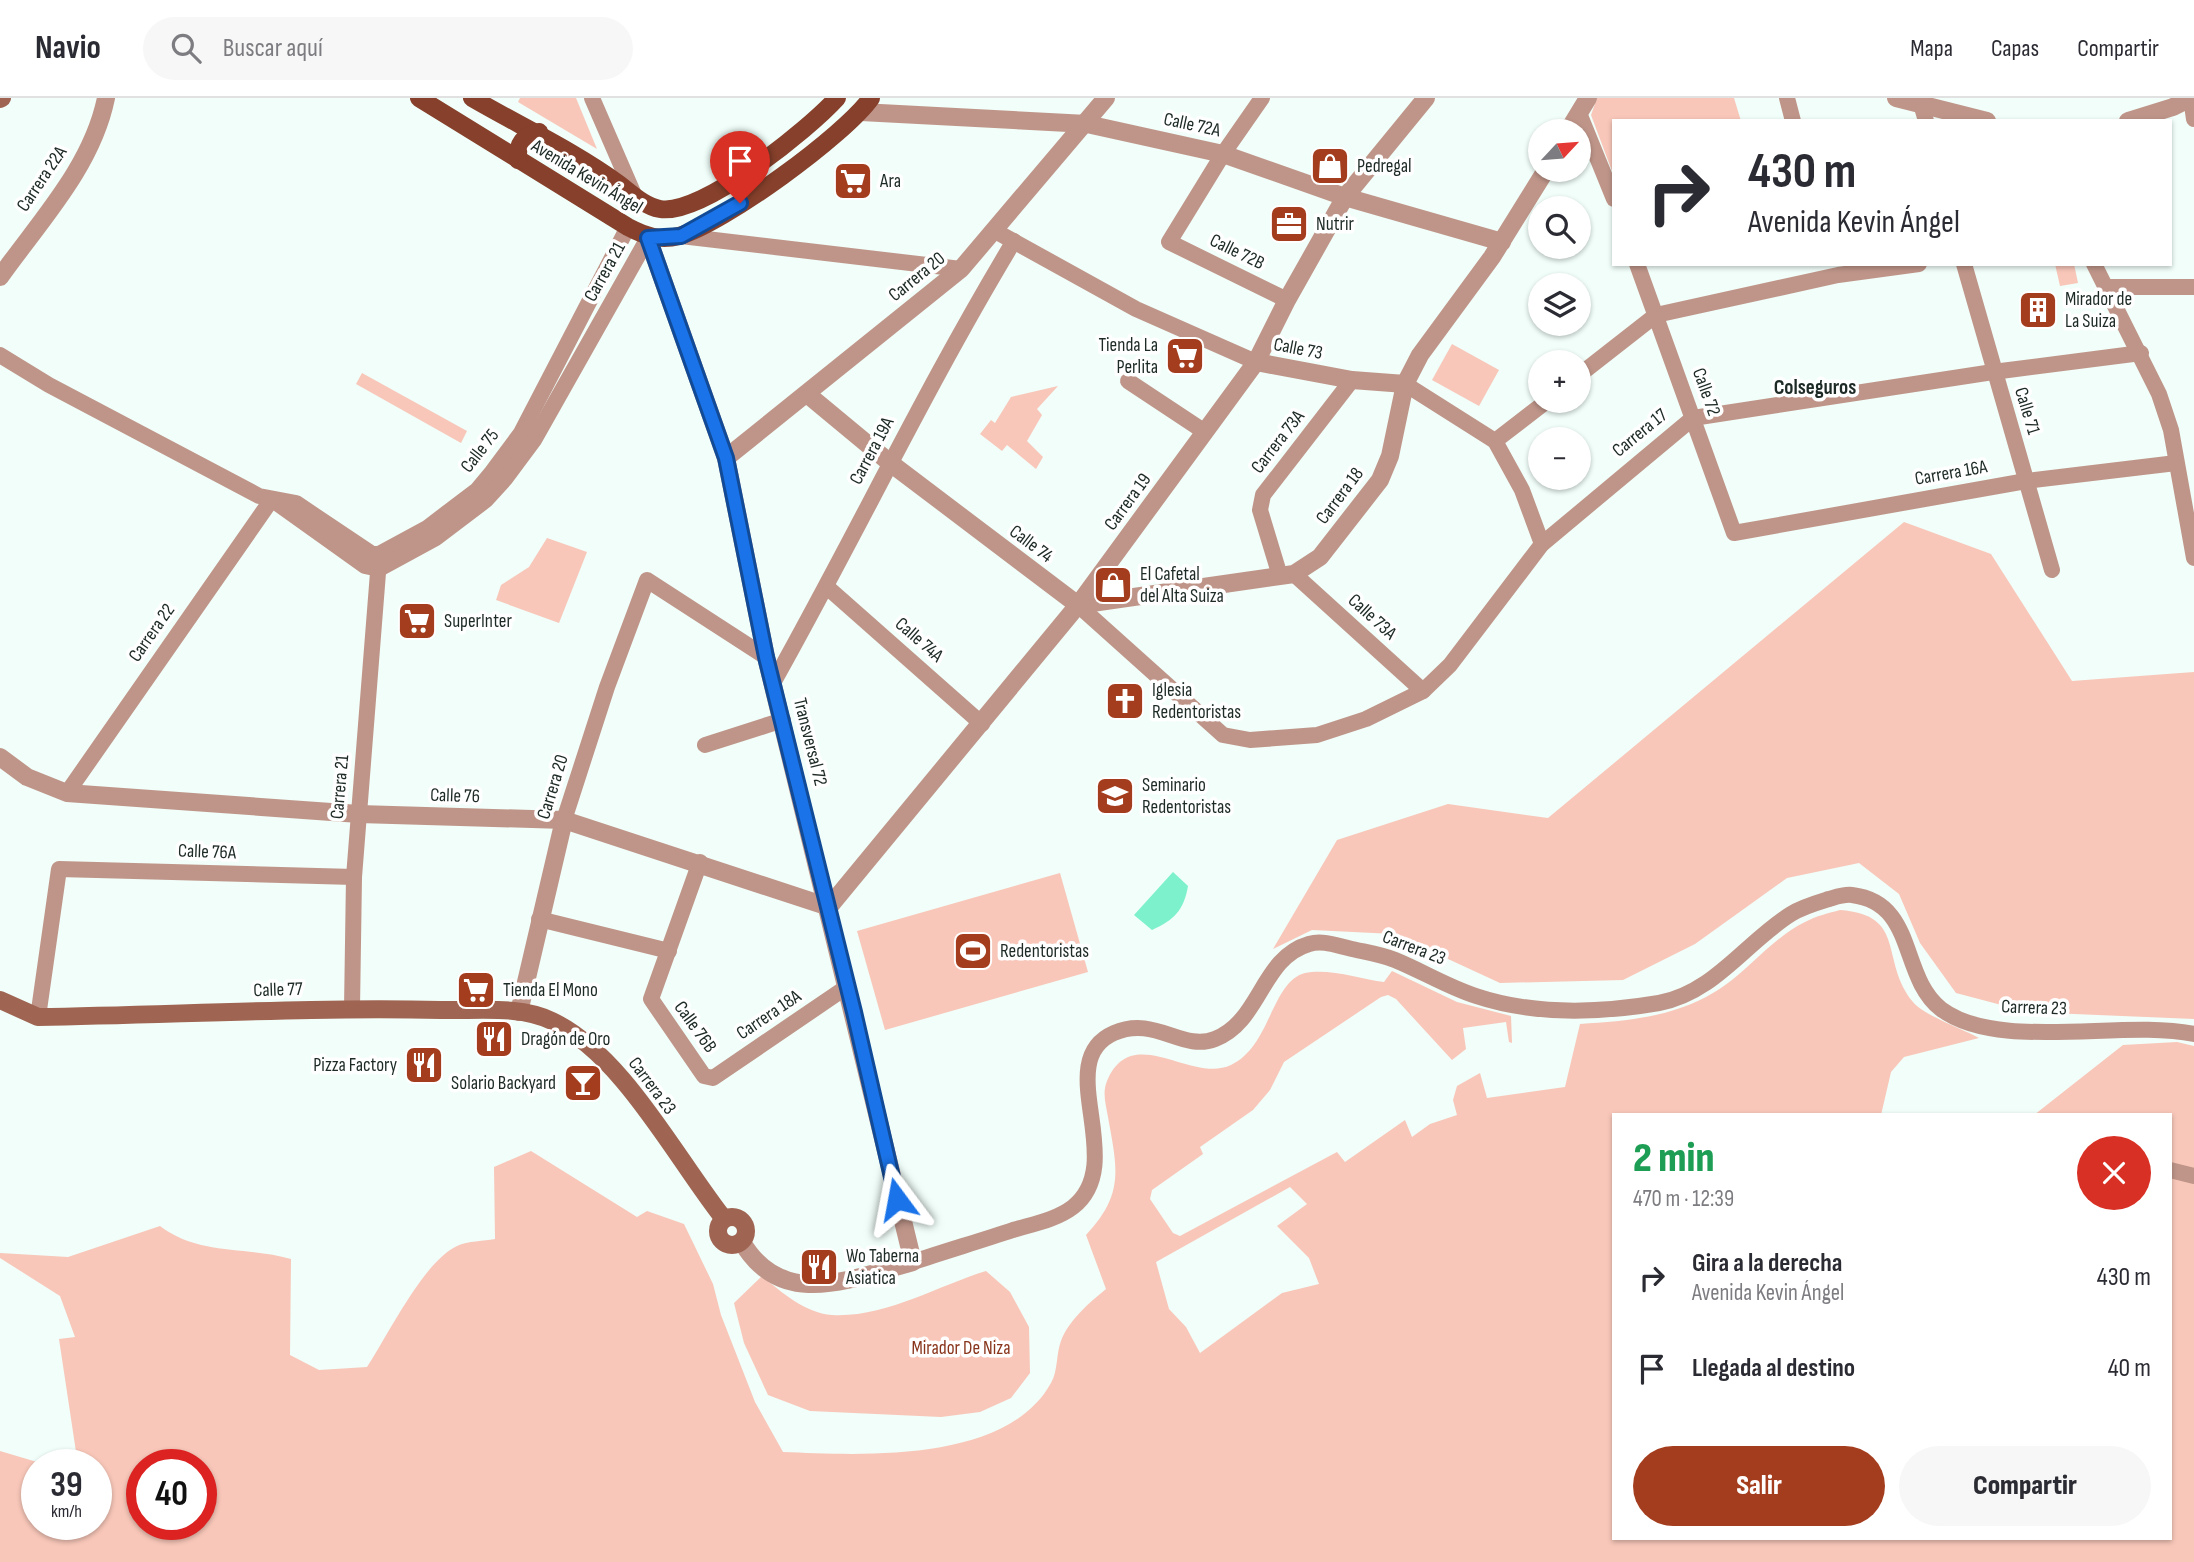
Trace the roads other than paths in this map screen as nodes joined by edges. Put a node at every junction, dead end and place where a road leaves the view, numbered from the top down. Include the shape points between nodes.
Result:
1 (106, 98) edge
2 (419, 98) edge
3 (472, 98) edge
4 (592, 98) edge
5 (837, 98) edge
6 (1106, 98) edge
7 (1262, 98) edge
8 (1426, 98) edge
9 (1787, 98) edge
10 (1896, 98) edge
11 (2191, 98) edge
12 (494, 103) edge
13 (866, 105) edge
14 (1584, 106) edge
15 (1924, 112) edge
16 (1792, 119) edge
17 (1973, 119) edge
18 (2134, 119) edge
19 (2194, 119) edge
20 (1087, 124) junction
21 (539, 132) junction
22 (1223, 154) junction
23 (581, 157) junction
24 (518, 160) junction
25 (1539, 182) edge
26 (563, 184) junction
27 (1612, 190) edge
28 (635, 197) junction
29 (1345, 197) junction
30 (628, 227) junction
31 (995, 231) junction
32 (681, 236) junction
33 (648, 238) junction
34 (1014, 242) junction
35 (1502, 242) junction
36 (1638, 266) edge
37 (1891, 266) edge
38 (1965, 266) edge
39 (2095, 266) edge
40 (961, 269) junction
41 (1836, 270) edge
42 (0, 277) edge
43 (2105, 287) junction
44 (2194, 287) edge
45 (1287, 300) junction
46 (1656, 315) junction
47 (2141, 353) junction
48 (0, 355) edge
49 (1256, 362) junction
50 (1591, 366) edge
51 (1993, 372) junction
52 (1352, 380) junction
53 (1128, 381) dead end
54 (1405, 384) junction
55 (807, 394) junction
56 (1532, 413) edge
57 (1693, 418) junction
58 (1205, 432) junction
59 (1495, 442) junction
60 (726, 458) junction
61 (889, 462) junction
62 (2176, 463) junction
63 (2026, 481) junction
64 (272, 499) junction
65 (1734, 533) joint
66 (1542, 544) junction
67 (2194, 558) edge
68 (379, 562) junction
69 (2052, 570) dead end
70 (1287, 575) junction
71 (827, 587) junction
72 (1078, 606) junction
73 (766, 657) junction
74 (773, 683) junction
75 (1423, 691) junction
76 (783, 720) junction
77 (982, 724) junction
78 (1223, 735) joint
79 (705, 745) dead end
80 (0, 757) edge
81 (67, 793) junction
82 (359, 814) junction
83 (564, 820) junction
84 (701, 862) junction
85 (354, 877) junction
86 (829, 907) junction
87 (539, 919) junction
88 (669, 951) junction
89 (848, 986) junction
90 (0, 1000) edge
91 (352, 1008) junction
92 (519, 1012) junction
93 (38, 1017) junction
94 (2194, 1034) edge
95 (713, 1078) joint
96 (2172, 1170) edge
97 (2194, 1176) edge
98 (742, 1242) joint
99 (913, 1262) junction

1 - 42 street, Carrera 22A via 74,176
2 - 24 main road, Avenida Kevin Ángel
3 - 12 main road, Avenida Kevin Ángel
4 - 28 street
5 - 28 main road, Avenida Kevin Ángel via 817,121 782,148 707,195 672,209 659,209
6 - 20 street, Carrera 20
7 - 22 street
8 - 29 street, Carrera 19
9 - 16 street
10 - 15 street
11 - 18 street
11 - 19 street
12 - 21 main road, Avenida Kevin Ángel
13 - 20 street, Calle 72A
13 - 32 main road, Avenida Kevin Ángel via 796,165
14 - 27 street
15 - 17 street
20 - 22 street, Calle 72A
20 - 31 street, Carrera 20
21 - 23 main road, Avenida Kevin Ángel
21 - 24 main road via 523,138
22 - 29 street, Calle 72A
22 - 45 street, Calle 72B via 1169,242
23 - 26 main road via 579,175
23 - 28 main road, Avenida Kevin Ángel
24 - 26 main road, Avenida Kevin Ángel
25 - 35 street, Carrera 18
26 - 30 main road, Avenida Kevin Ángel
29 - 35 street, Calle 72A
29 - 45 street, Carrera 19
30 - 33 main road, Avenida Kevin Ángel
30 - 68 street, Calle 75 via 521,433 477,490
31 - 34 street, Calle 73
31 - 40 street, Carrera 20
32 - 33 main road, Avenida Kevin Ángel
32 - 40 street
33 - 60 street, Transversal 72
33 - 68 street, Carrera 21 via 534,440 505,479 486,500 436,538
34 - 49 street, Calle 73 via 1136,309
34 - 61 street, Carrera 19A
35 - 54 street, Carrera 18 via 1420,355
36 - 46 street, Calle 72
37 - 41 street
38 - 51 street, Calle 71
39 - 43 street
40 - 55 street, Carrera 20
41 - 46 street
43 - 44 street
43 - 47 street
45 - 49 street, Carrera 19
46 - 50 street
46 - 57 street, Calle 72
47 - 51 street, Carrera 17
47 - 62 street via 2171,430
48 - 64 street via 48,385
49 - 52 street, Calle 73
49 - 58 street, Carrera 19
51 - 57 street, Carrera 17
51 - 63 street, Calle 71
52 - 54 street, Calle 73
52 - 70 street, Carrera 73A via 1263,495 1260,510
53 - 58 street
54 - 59 street, Calle 73
54 - 70 street, Carrera 18 via 1390,456 1380,480 1320,557
55 - 60 street, Carrera 20
55 - 61 street, Calle 74
56 - 59 street
57 - 65 street, Calle 72
57 - 66 street, Carrera 17
58 - 72 street, Carrera 19
59 - 66 street, Calle 73 via 1522,490
60 - 73 street, Transversal 72
61 - 71 street, Carrera 19A
61 - 72 street, Calle 74
62 - 63 street, Carrera 16A
62 - 67 street
63 - 65 street, Carrera 16A
63 - 69 street, Calle 71
64 - 68 street via 365,566
64 - 81 street, Carrera 22
66 - 75 street, Carrera 17 via 1450,665
68 - 82 street, Carrera 21
70 - 72 street, Carrera 18
70 - 75 street, Calle 73A
71 - 74 street, Carrera 19A
71 - 77 street, Calle 74A
72 - 77 street, Carrera 19
72 - 78 street, Calle 74
73 - 74 street, Transversal 72
73 - 83 street, Carrera 20 via 647,580
74 - 76 street, Transversal 72
75 - 78 street, Carrera 17 via 1366,719 1317,735 1250,740
76 - 79 street
76 - 86 street, Transversal 72
77 - 86 street, Carrera 19
80 - 81 street via 27,776
81 - 82 street, Calle 76
82 - 83 street, Calle 76
82 - 85 street, Carrera 21
83 - 84 street, Calle 76
83 - 87 street, Carrera 20
84 - 86 street, Calle 76
84 - 88 street
85 - 91 street, Carrera 21
85 - 93 street, Calle 76A via 59,869
86 - 89 street, Transversal 72
87 - 88 street
87 - 92 street, Carrera 20
88 - 95 street, Calle 76B via 652,1004 704,1076
89 - 95 street, Carrera 18A
89 - 99 street, Transversal 72
90 - 93 main road
91 - 92 main road, Calle 77
91 - 93 main road, Calle 77
92 - 98 main road, Carrera 23 via 551,1020 603,1059 724,1219 718,1227 721,1241 729,1245
94 - 99 street, Carrera 23 via 2165,1028 2019,1031 1978,1025 1941,1009 1924,988 1892,915 1875,900 1847,894 1791,914 1697,989 1664,1002 1587,1011 1522,1006 1476,996 1391,958 1324,942 1308,944 1276,964 1241,1022 1219,1038 1203,1042 1151,1028 1130,1028 1093,1048 1087,1066 1096,1151 1089,1182 1074,1206 1052,1218
96 - 97 street
98 - 99 street, Carrera 23 via 762,1266 807,1286 828,1285

